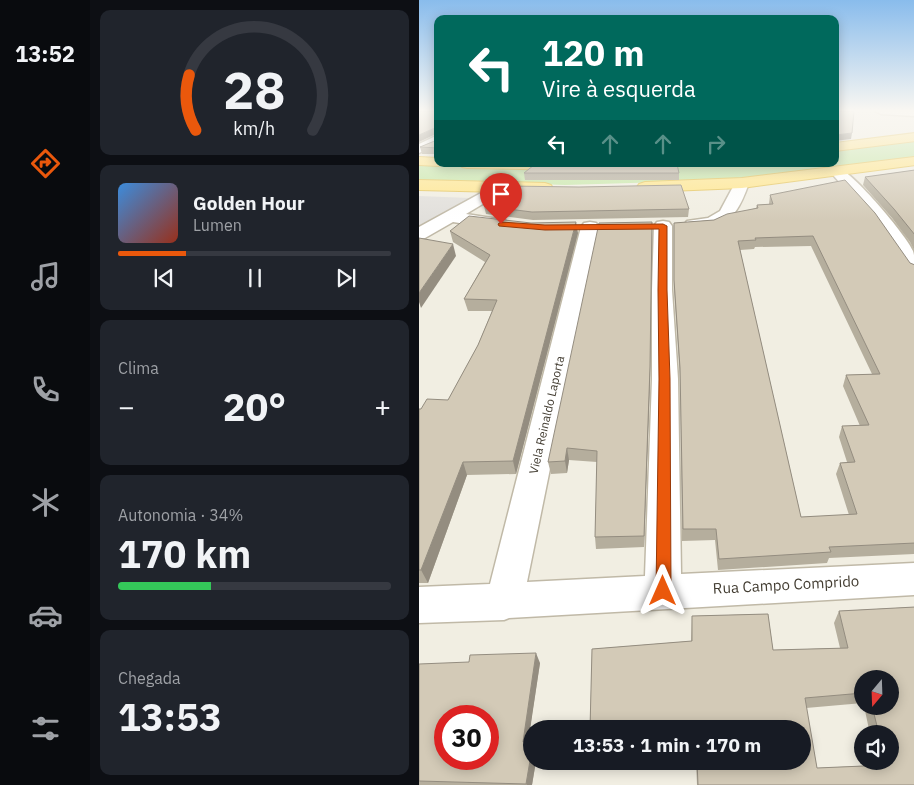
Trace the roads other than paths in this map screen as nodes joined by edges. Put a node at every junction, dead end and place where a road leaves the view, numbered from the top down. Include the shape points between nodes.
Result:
1 (419, 161) edge
2 (914, 161) edge
3 (434, 162) edge
4 (838, 172) junction
5 (742, 183) junction
6 (419, 185) edge
7 (501, 187) junction
8 (631, 187) edge
9 (558, 188) edge
10 (449, 216) junction
11 (515, 226) edge
12 (590, 227) dead end
13 (419, 234) edge
14 (912, 259) edge
15 (914, 579) edge
16 (663, 591) junction
17 (504, 602) junction
18 (419, 605) edge

1 - 3 main road
2 - 4 main road
4 - 5 main road
4 - 14 street via 866,200
5 - 8 main road
5 - 16 street via 732,207 722,219 701,224 654,226 662,290 665,379
6 - 7 main road
7 - 9 main road
7 - 10 street
10 - 11 street
10 - 13 street
12 - 17 street, Viela Reinaldo Laporta
15 - 16 street, Rua Campo Comprido
16 - 17 street, Rua Campo Comprido
17 - 18 street, Rua Campo Comprido

